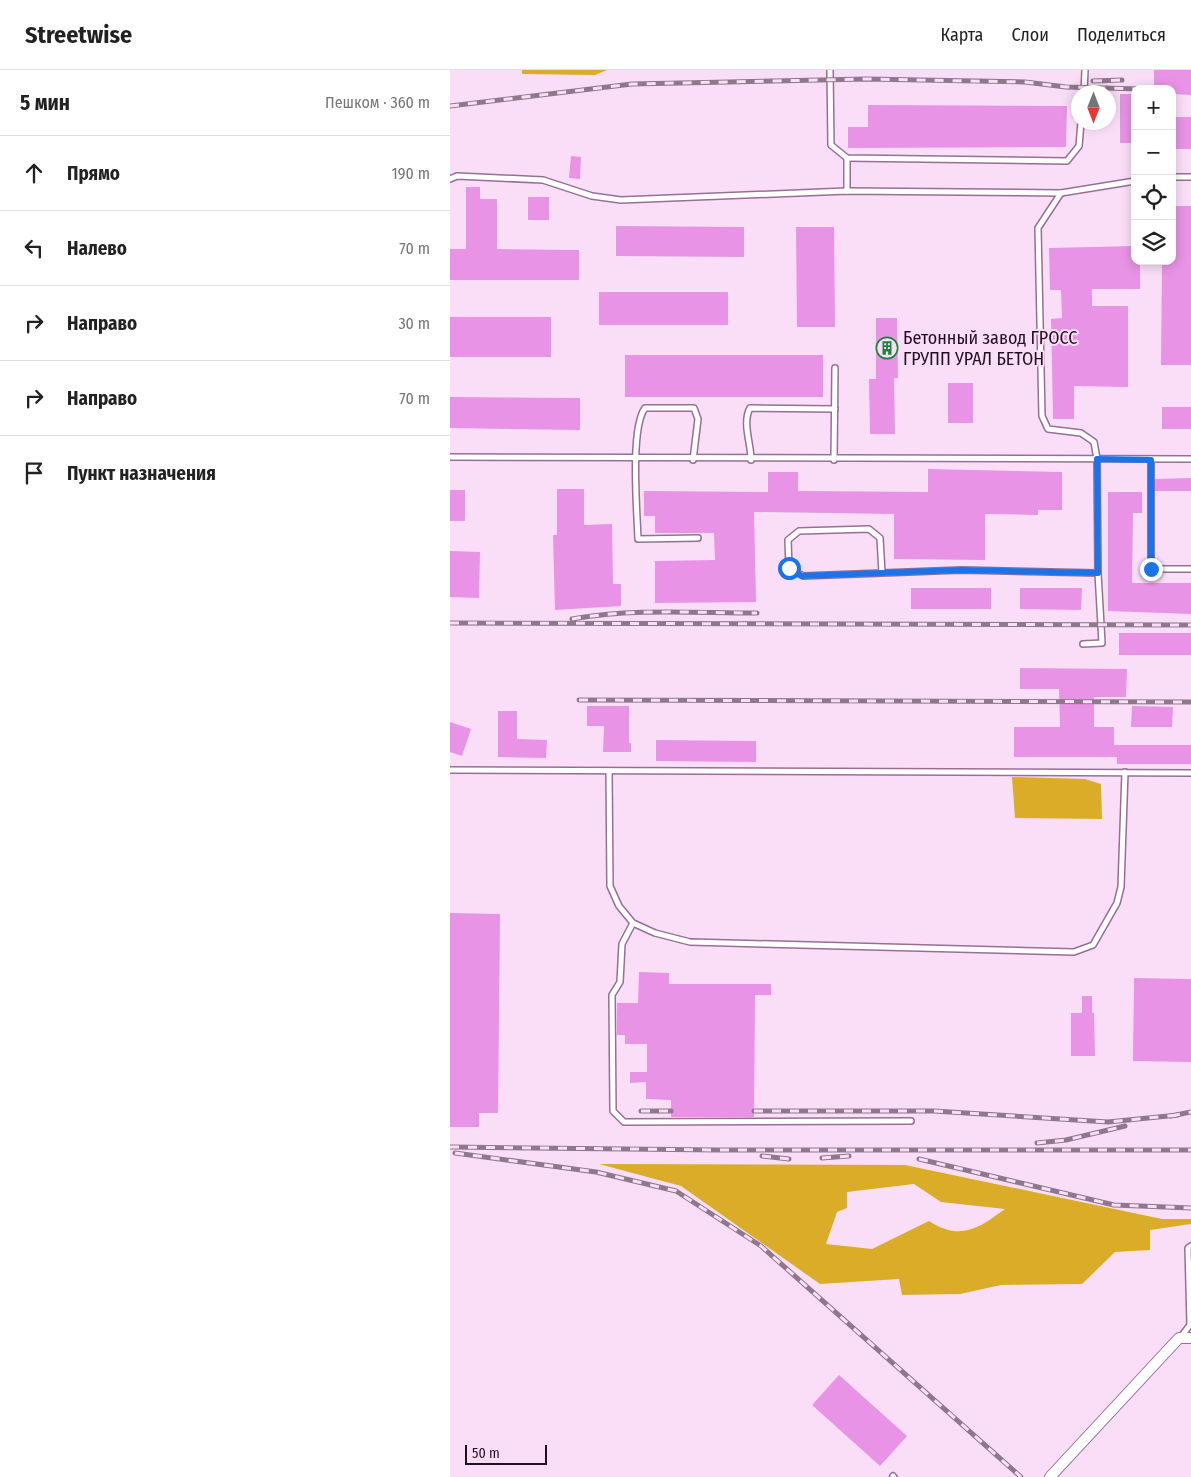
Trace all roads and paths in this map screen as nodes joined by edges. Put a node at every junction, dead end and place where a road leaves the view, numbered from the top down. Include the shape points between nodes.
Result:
1 (830, 70) edge
2 (1085, 70) edge
3 (1084, 85) edge
4 (1080, 130) edge
5 (846, 158) junction
6 (1191, 177) edge
7 (1176, 178) edge
8 (450, 179) edge
9 (1131, 182) edge
10 (847, 191) junction
11 (1061, 193) junction
12 (835, 368) dead end
13 (835, 409) junction
14 (450, 457) edge
15 (1097, 459) junction
16 (1191, 459) edge
17 (636, 460) junction
18 (693, 460) junction
19 (752, 460) junction
20 (834, 460) junction
21 (1151, 460) junction
22 (698, 538) dead end
23 (1191, 568) edge
24 (882, 573) junction
25 (1098, 573) junction
26 (1083, 644) dead end
27 (450, 770) edge
28 (609, 771) junction
29 (1125, 772) junction
30 (1191, 773) edge
31 (633, 923) junction
32 (911, 1121) dead end
33 (1191, 1246) edge
34 (1179, 1338) junction
35 (1191, 1338) edge
36 (1050, 1477) edge

1 - 5 lane via 830,146
2 - 3 lane
4 - 5 lane via 1079,146 1067,161
5 - 10 lane
6 - 7 lane
8 - 10 lane via 457,176 543,180 592,196 621,200
9 - 11 lane
10 - 11 lane
11 - 15 lane via 1038,228 1042,416 1048,429 1081,433 1094,442
12 - 13 lane
13 - 19 lane via 750,408 746,416
13 - 20 lane
14 - 17 lane
15 - 20 lane
15 - 21 lane
15 - 25 lane
16 - 21 lane
17 - 18 lane
17 - 18 lane via 640,415 645,408 694,408 698,419
17 - 22 lane via 638,539
18 - 19 lane
19 - 20 lane
21 - 23 lane via 1151,569
24 - 24 lane via 802,576 789,568 788,540 799,531 869,529 880,538
24 - 25 lane via 961,570
25 - 26 lane via 1102,643
27 - 28 lane
28 - 29 lane
28 - 31 lane via 610,886 619,906
29 - 30 lane
29 - 31 lane via 1121,887 1093,945 1074,952 690,942 655,933
31 - 32 lane via 622,944 620,982 612,995 614,1111 624,1122
33 - 34 lane via 1188,1248 1190,1325
34 - 35 street
34 - 36 street

